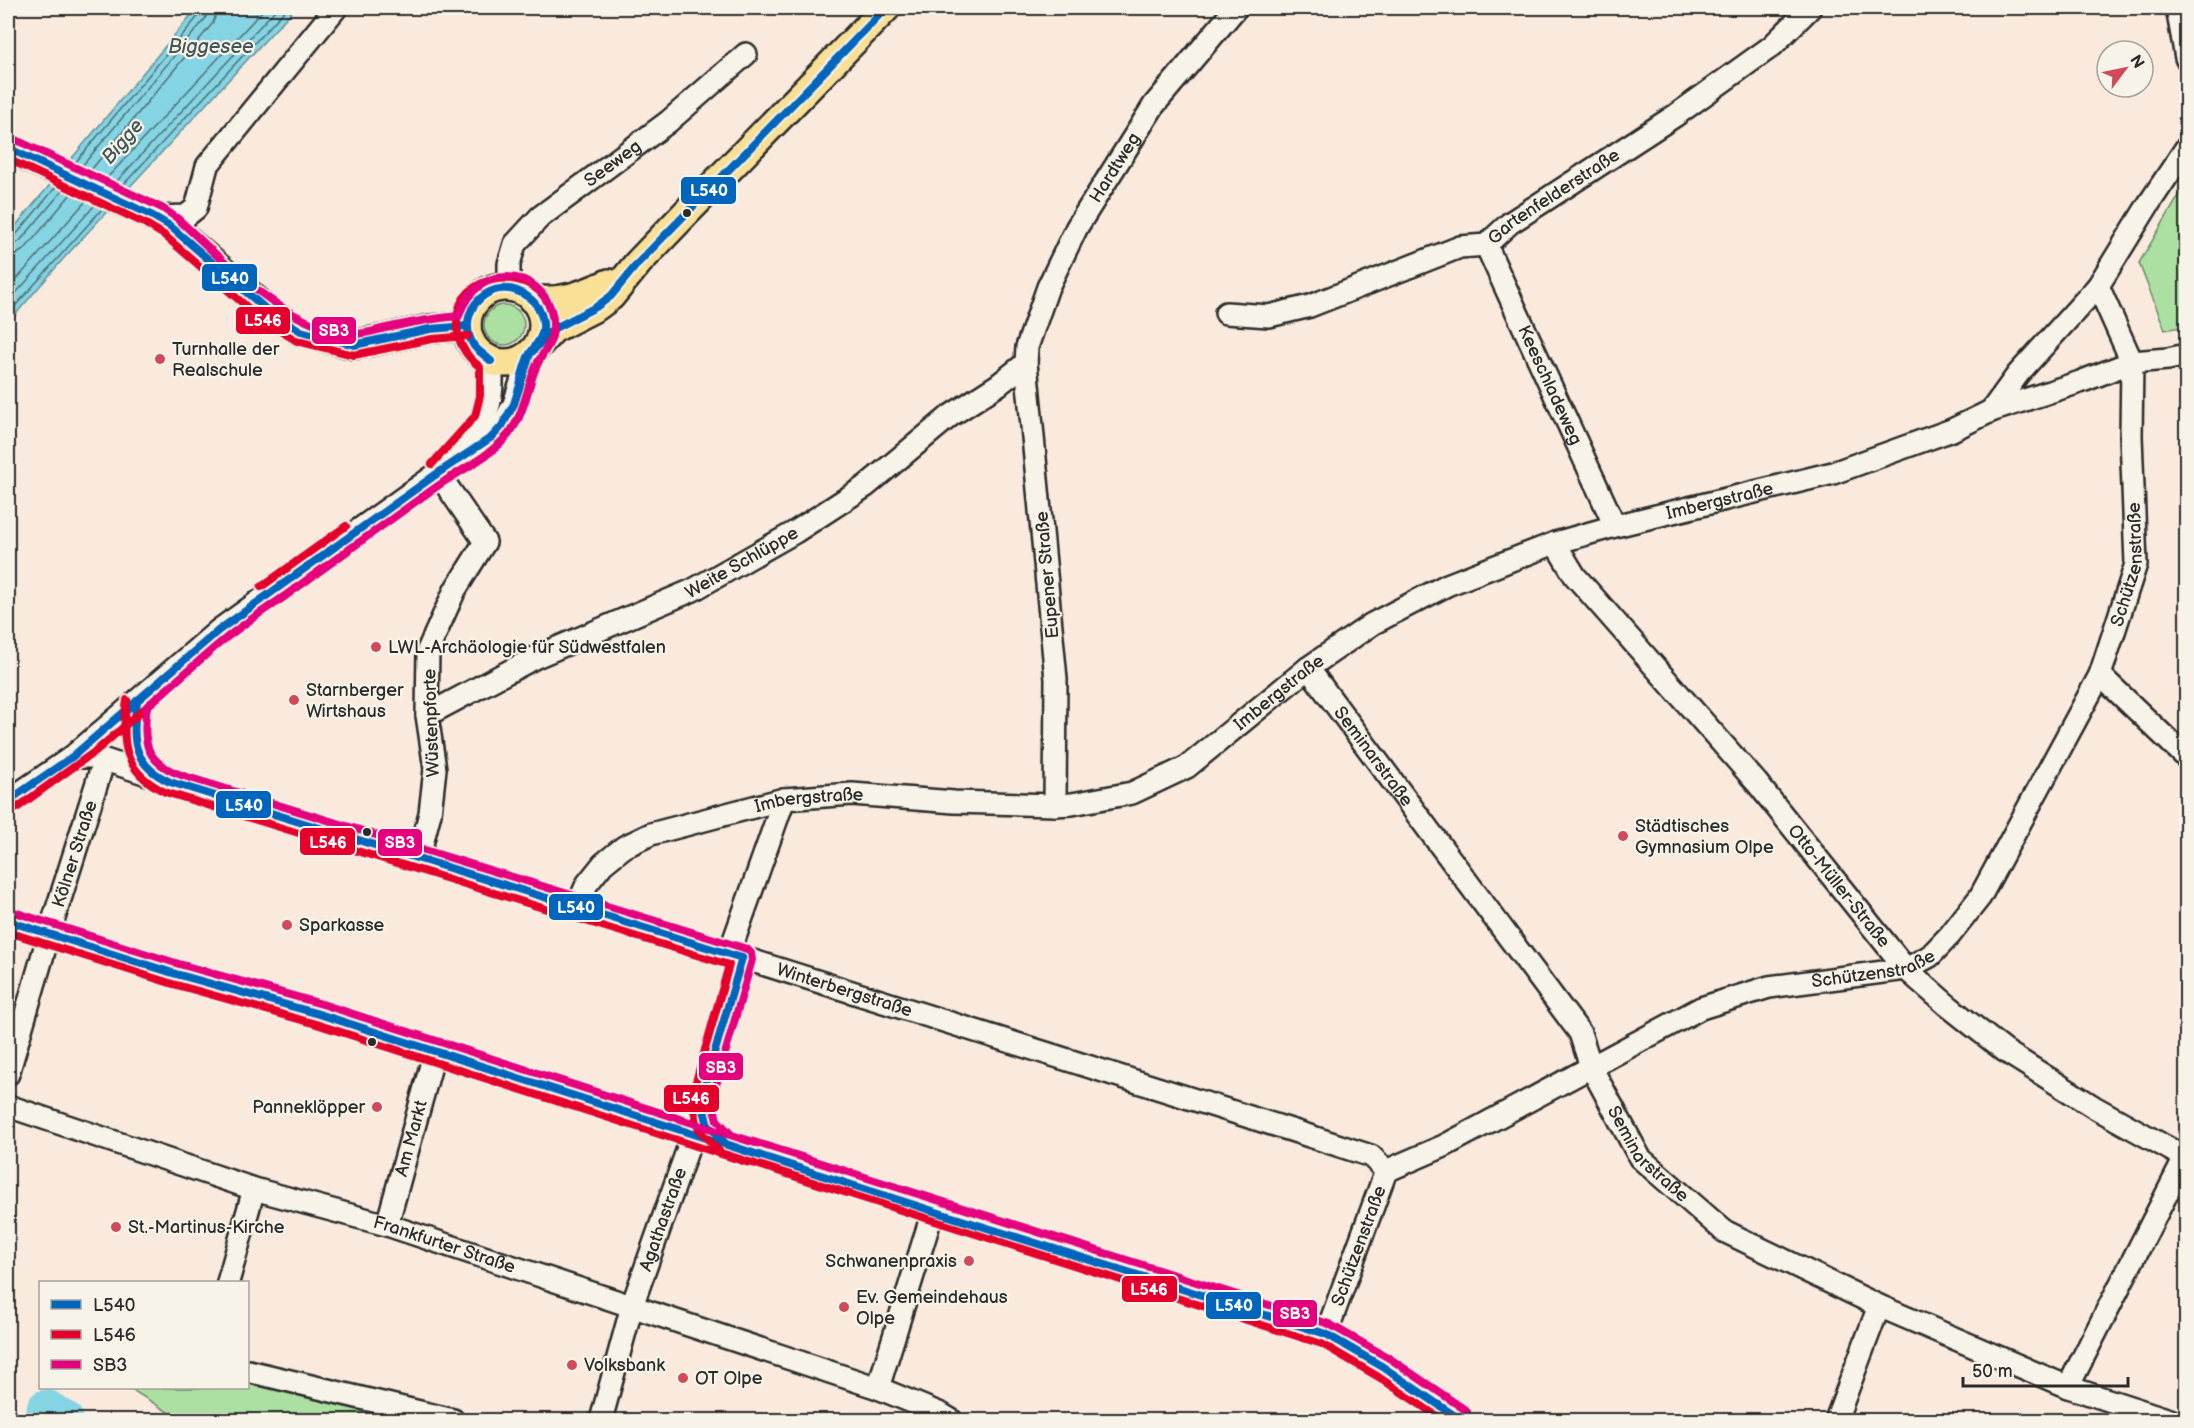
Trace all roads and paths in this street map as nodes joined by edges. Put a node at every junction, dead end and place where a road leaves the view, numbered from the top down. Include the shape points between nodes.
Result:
1 (336, 8) edge
2 (886, 8) edge
3 (1236, 8) edge
4 (1810, 8) edge
5 (2177, 8) edge
6 (746, 54) dead end
7 (2187, 58) edge
8 (8, 148) edge
9 (2187, 148) edge
10 (154, 216) junction
11 (1486, 245) junction
12 (638, 263) junction
13 (2098, 286) junction
14 (520, 293) junction
15 (1226, 313) dead end
16 (467, 326) junction
17 (534, 349) junction
18 (1027, 355) junction
19 (2187, 355) edge
20 (491, 361) junction
21 (2132, 362) junction
22 (1991, 411) junction
23 (438, 473) junction
24 (1616, 526) junction
25 (1555, 543) junction
26 (1308, 668) junction
27 (2100, 675) junction
28 (137, 701) junction
29 (427, 715) junction
30 (72, 757) junction
31 (2187, 757) edge
32 (100, 773) dead end
33 (161, 778) junction
34 (784, 799) junction
35 (8, 801) edge
36 (1055, 805) junction
37 (419, 856) junction
38 (577, 907) junction
39 (8, 921) edge
40 (49, 934) junction
41 (736, 956) junction
42 (1906, 969) junction
43 (435, 1051) junction
44 (1591, 1066) junction
45 (8, 1074) edge
46 (701, 1099) junction
47 (8, 1106) edge
48 (658, 1123) junction
49 (693, 1134) junction
50 (726, 1144) junction
51 (2186, 1158) edge
52 (1386, 1171) junction
53 (254, 1189) junction
54 (933, 1211) junction
55 (387, 1225) junction
56 (228, 1281) edge
57 (1879, 1305) junction
58 (632, 1306) junction
59 (1326, 1334) junction
60 (249, 1371) edge
61 (2068, 1387) junction
62 (878, 1388) junction
63 (453, 1420) edge
64 (601, 1420) edge
65 (951, 1420) edge
66 (1461, 1420) edge
67 (1836, 1420) edge
68 (2170, 1420) edge

1 - 10 street via 207,166 195,208 186,216
2 - 12 main road
3 - 18 street, Hardtweg via 1154,105 1077,227 1048,287
4 - 11 street, Gartenfelderstraße via 1772,46 1676,115 1510,223
5 - 7 street
6 - 14 street, Seeweg via 668,122 540,217 515,244 509,264
8 - 10 main road
9 - 13 street, Imbergstraße
10 - 16 main road via 268,311 301,331 354,345 430,329
11 - 15 street, Gartenfelderstraße via 1460,247 1310,306 1269,316
11 - 24 street, Keeschladeweg
12 - 14 main road via 582,295 549,302
12 - 17 main road via 604,301 553,329
13 - 21 street
13 - 22 street, Imbergstraße via 2018,374
14 - 16 main road via 496,288 484,293 474,302
14 - 17 main road via 539,308 542,317 543,329
16 - 20 main road via 474,347
17 - 20 main road via 523,360
17 - 23 street via 502,426 482,445
18 - 29 street, Weite Schlüppe via 998,385 950,416 866,486 795,532 693,590 536,657
18 - 36 street, Eupener Straße via 1056,679
19 - 21 street, Imbergstraße
20 - 23 street via 491,398 484,421
21 - 22 street, Imbergstraße
21 - 27 street, Schützenstraße via 2136,564
22 - 24 street, Imbergstraße via 1952,430 1833,473
23 - 28 street via 219,630
23 - 29 street, Wüstenpforte via 485,542 455,590 428,650
24 - 25 street, Imbergstraße
25 - 26 street, Imbergstraße via 1418,599 1372,624
25 - 42 street, Otto-Müller-Straße via 1575,576 1757,783
26 - 36 street, Imbergstraße via 1186,767 1132,793
26 - 44 street, Seminarstraße via 1580,1033
27 - 31 street
27 - 42 street, Schützenstraße via 1980,897 1930,956
28 - 30 street
28 - 33 street, Winterbergstraße via 136,751 139,759
29 - 37 street, Wüstenpforte via 435,769 430,813
30 - 33 street, Winterbergstraße via 96,757
30 - 35 street
32 - 40 street, Kölner Straße
33 - 37 street, Winterbergstraße
34 - 36 street, Imbergstraße via 852,794
34 - 38 street, Imbergstraße via 651,834 624,847 587,884
34 - 41 street
37 - 38 street, Winterbergstraße
38 - 41 street, Winterbergstraße
39 - 40 street
40 - 43 street
40 - 45 street, Kölner Straße
41 - 46 street
41 - 52 street, Winterbergstraße via 1371,1156
42 - 44 street, Schützenstraße via 1769,987 1701,1008
42 - 51 street, Otto-Müller-Straße via 2005,1051
43 - 48 street
43 - 55 street, Am Markt
44 - 52 street, Schützenstraße via 1444,1146
44 - 57 street, Seminarstraße via 1640,1158 1724,1231
46 - 48 street via 683,1115
46 - 50 street via 708,1125
47 - 53 street, Frankfurter Straße
48 - 49 street
49 - 50 street
49 - 58 street, Agathastraße
50 - 54 street
51 - 61 street
52 - 59 street, Schützenstraße
53 - 55 street, Frankfurter Straße
53 - 56 street
54 - 59 street
54 - 62 street
55 - 58 street, Frankfurter Straße
57 - 61 street, Seminarstraße
57 - 67 street
58 - 62 street, Frankfurter Straße
58 - 64 street, Agathastraße
59 - 66 street
60 - 63 street
61 - 68 street, Seminarstraße
62 - 65 street, Frankfurter Straße

